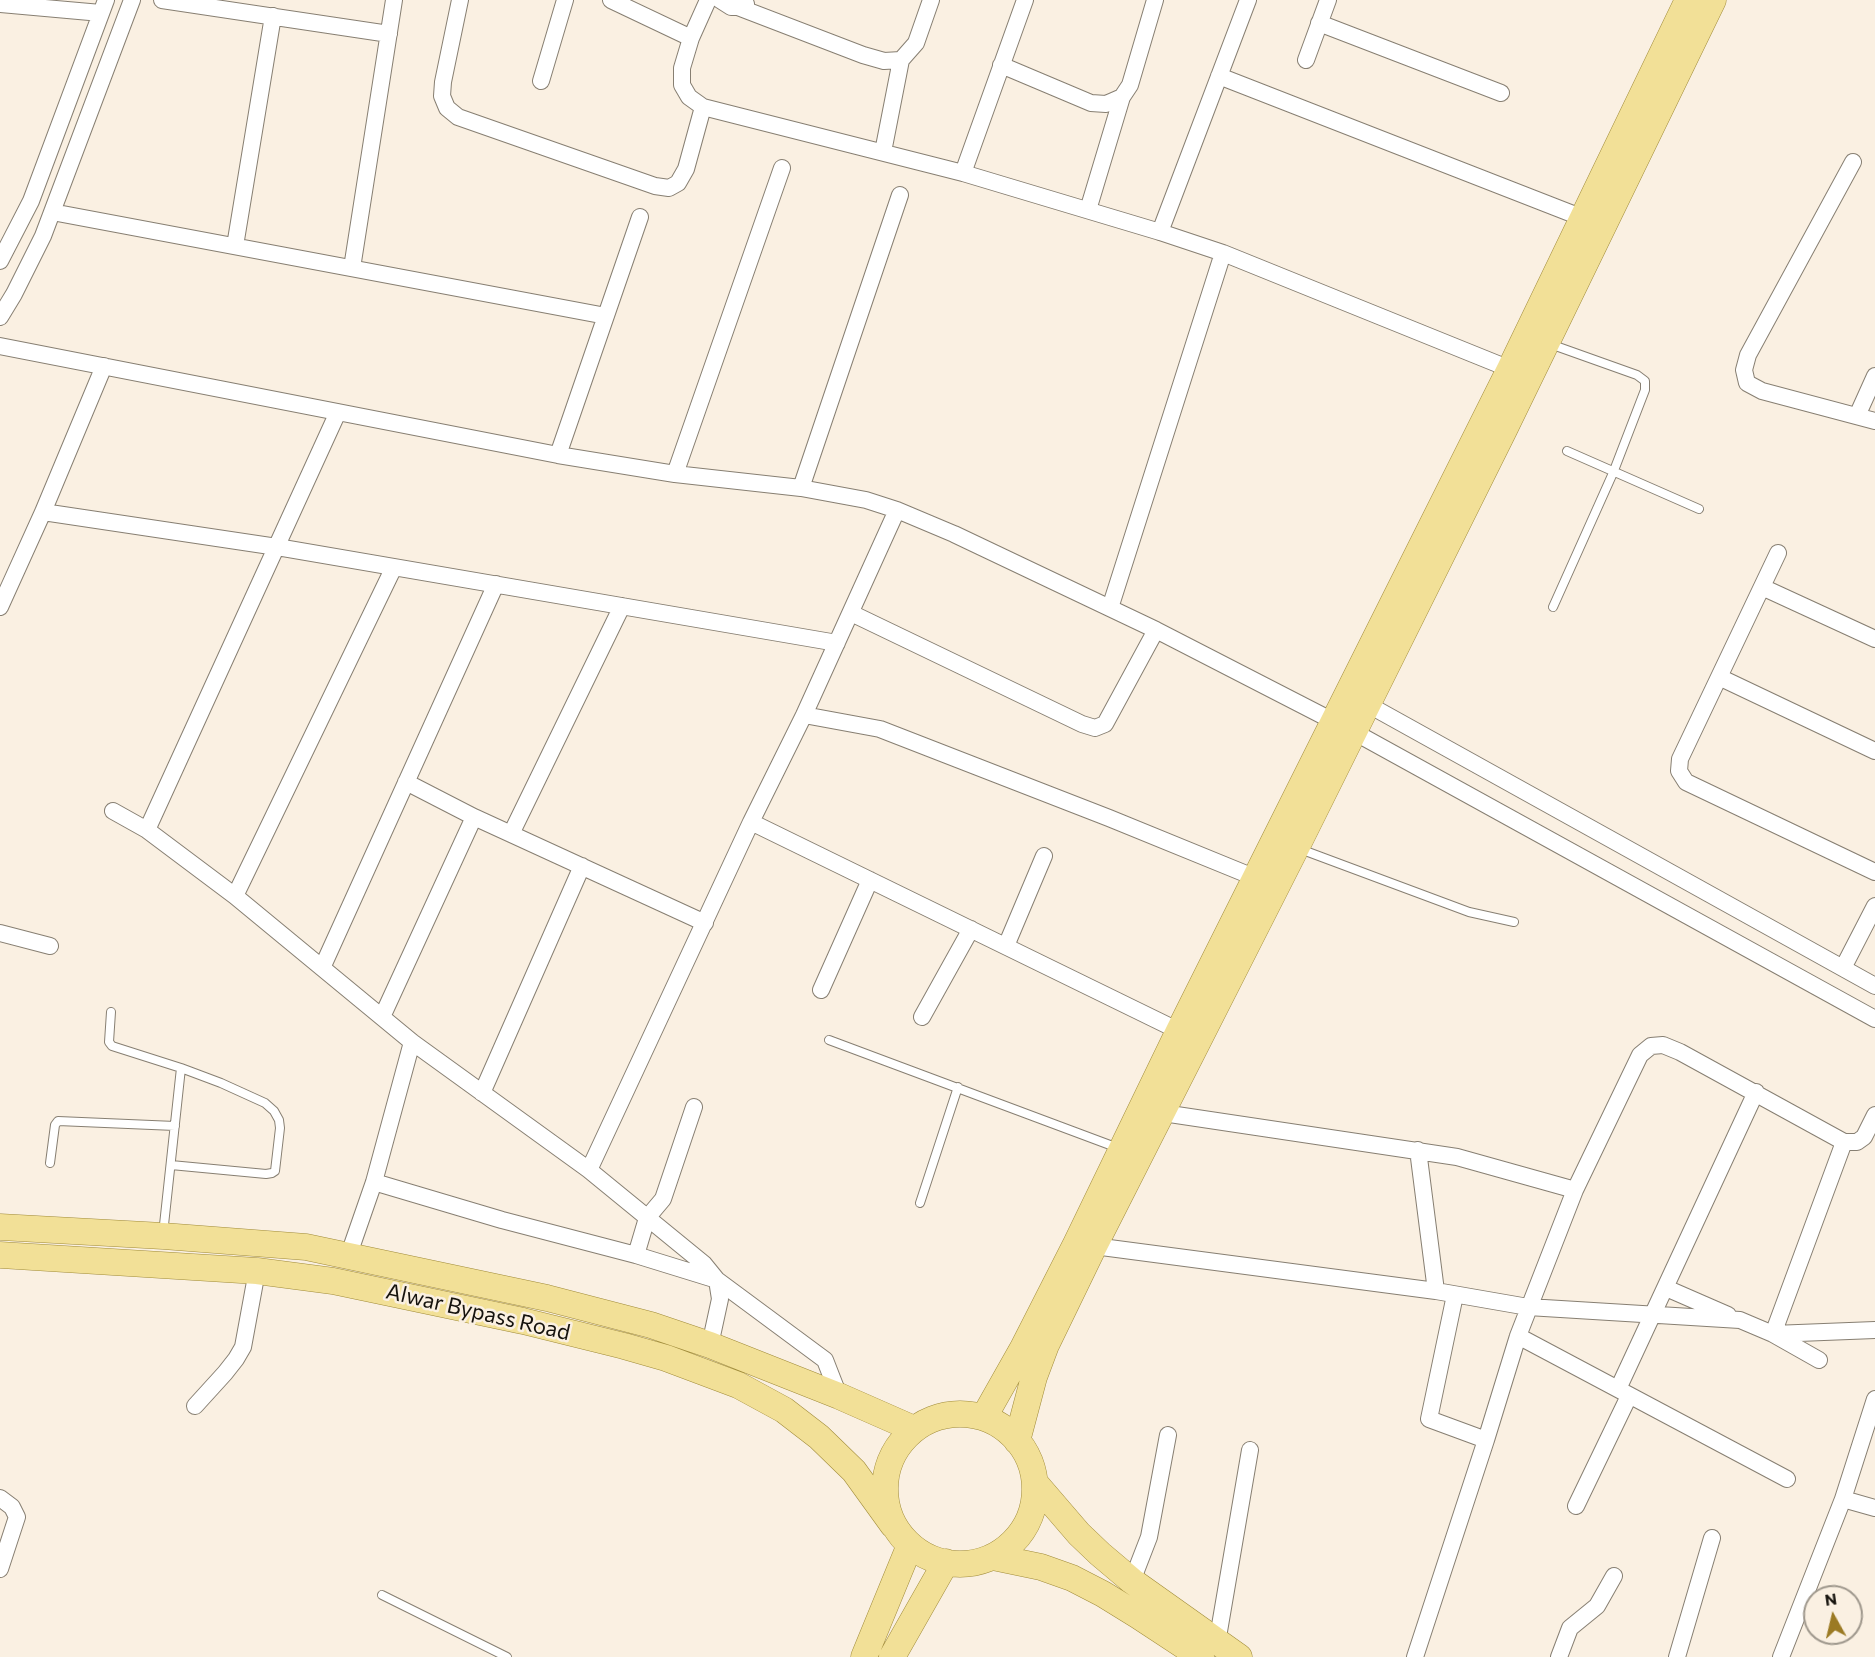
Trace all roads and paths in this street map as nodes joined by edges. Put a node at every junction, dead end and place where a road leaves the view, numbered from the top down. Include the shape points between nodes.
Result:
1 (132, 0) edge
2 (162, 0) edge
3 (394, 0) edge
4 (460, 0) edge
5 (566, 0) edge
6 (611, 0) edge
7 (708, 0) edge
8 (720, 0) edge
9 (932, 0) edge
10 (1025, 0) edge
11 (1155, 0) edge
12 (1248, 0) edge
13 (1328, 0) edge
14 (1688, 0) edge
15 (1713, 0) edge
16 (0, 4) edge
17 (744, 4) edge
18 (103, 7) edge
19 (273, 16) junction
20 (1319, 23) junction
21 (389, 34) junction
22 (691, 38) junction
23 (901, 60) junction
24 (1306, 60) dead end
25 (1001, 65) junction
26 (1219, 76) junction
27 (541, 81) dead end
28 (1501, 93) dead end
29 (1122, 97) junction
30 (703, 106) junction
31 (883, 152) junction
32 (1853, 162) dead end
33 (782, 168) dead end
34 (963, 173) junction
35 (900, 195) dead end
36 (1088, 210) junction
37 (52, 212) junction
38 (640, 217) dead end
39 (1582, 218) junction
40 (1160, 232) junction
41 (235, 246) junction
42 (1223, 253) junction
43 (0, 261) edge
44 (352, 268) junction
45 (606, 315) junction
46 (0, 317) edge
47 (1547, 343) junction
48 (0, 346) edge
49 (104, 366) junction
50 (1510, 369) junction
51 (1875, 376) edge
52 (338, 412) junction
53 (1857, 416) junction
54 (1875, 421) edge
55 (1567, 451) dead end
56 (558, 455) junction
57 (1613, 473) junction
58 (675, 474) junction
59 (801, 488) junction
60 (1699, 509) dead end
61 (897, 510) junction
62 (43, 512) junction
63 (277, 547) junction
64 (1779, 553) dead end
65 (394, 567) junction
66 (496, 584) junction
67 (1762, 587) junction
68 (622, 606) junction
69 (0, 607) edge
70 (1110, 608) junction
71 (1552, 608) dead end
72 (851, 613) junction
73 (1156, 630) junction
74 (1875, 639) edge
75 (837, 643) junction
76 (1719, 677) junction
77 (1367, 704) junction
78 (804, 715) junction
79 (1343, 726) junction
80 (1875, 751) edge
81 (406, 782) junction
82 (113, 811) dead end
83 (474, 817) junction
84 (751, 822) junction
85 (147, 830) junction
86 (511, 834) junction
87 (1296, 848) junction
88 (1044, 856) dead end
89 (582, 866) junction
90 (1875, 872) edge
91 (1256, 878) junction
92 (870, 880) junction
93 (235, 896) junction
94 (1875, 906) edge
95 (1514, 922) dead end
96 (705, 923) junction
97 (971, 929) junction
98 (0, 933) edge
99 (50, 946) dead end
100 (1006, 946) junction
101 (322, 968) junction
102 (1843, 969) junction
103 (1875, 986) edge
104 (821, 990) dead end
105 (111, 1012) dead end
106 (382, 1017) junction
107 (922, 1017) dead end
108 (1875, 1019) edge
109 (1179, 1030) junction
110 (829, 1040) dead end
111 (412, 1042) junction
112 (181, 1068) junction
113 (958, 1088) junction
114 (482, 1092) junction
115 (1755, 1092) junction
116 (694, 1107) dead end
117 (1162, 1113) junction
118 (1875, 1115) edge
119 (175, 1126) junction
120 (1844, 1142) junction
121 (1122, 1149) junction
122 (1418, 1150) junction
123 (50, 1163) dead end
124 (171, 1166) junction
125 (590, 1170) junction
126 (374, 1182) junction
127 (1575, 1190) junction
128 (920, 1203) dead end
129 (646, 1218) junction
130 (0, 1227) edge
131 (163, 1236) junction
132 (1094, 1246) junction
133 (349, 1254) junction
134 (0, 1255) edge
135 (636, 1255) junction
136 (257, 1271) junction
137 (717, 1280) junction
138 (1666, 1288) junction
139 (1436, 1291) junction
140 (1455, 1294) junction
141 (1528, 1307) junction
142 (1654, 1315) junction
143 (1740, 1320) junction
144 (1875, 1330) edge
145 (1773, 1334) junction
146 (1518, 1336) junction
147 (710, 1346) junction
148 (1820, 1360) dead end
149 (1624, 1393) junction
150 (839, 1396) junction
151 (1875, 1399) edge
152 (195, 1406) dead end
153 (984, 1418) junction
154 (914, 1429) junction
155 (1168, 1436) dead end
156 (1486, 1440) junction
157 (1017, 1441) junction
158 (1250, 1450) dead end
159 (1787, 1479) dead end
160 (1036, 1484) junction
161 (0, 1498) edge
162 (1843, 1498) junction
163 (1576, 1506) dead end
164 (1875, 1508) edge
165 (893, 1525) junction
166 (1712, 1538) dead end
167 (910, 1545) junction
168 (993, 1557) junction
169 (946, 1562) junction
170 (0, 1569) edge
171 (1614, 1576) dead end
172 (1132, 1581) junction
173 (382, 1595) dead end
174 (1209, 1650) edge
175 (507, 1657) edge
176 (864, 1657) edge
177 (892, 1657) edge
178 (1239, 1657) edge
179 (1414, 1657) edge
180 (1559, 1657) edge
181 (1677, 1657) edge
182 (1781, 1657) edge

1 - 37 street
2 - 19 street
3 - 21 street
4 - 30 street via 442,96 447,108 458,117 669,188 678,183 686,169
5 - 27 street
6 - 22 street
7 - 22 street
8 - 17 street via 725,5
9 - 23 street via 915,43
10 - 25 street
11 - 29 street via 1130,84
12 - 26 street
13 - 20 street
14 - 39 main road
15 - 47 main road
16 - 18 street
17 - 23 street via 863,55 884,61
18 - 43 street via 32,201
19 - 21 street
19 - 41 street
20 - 24 street
20 - 28 street
21 - 44 street
22 - 30 street via 682,68 682,85 689,98
23 - 31 street
25 - 29 street via 1091,103 1106,104
25 - 34 street
26 - 39 street
26 - 40 street
29 - 36 street
30 - 31 street
31 - 34 street
32 - 53 street via 1744,370 1748,383 1762,391
33 - 58 street
34 - 36 street
35 - 59 street
36 - 40 street
37 - 41 street
37 - 46 street
38 - 45 street
39 - 50 main road
40 - 42 street
41 - 44 street
42 - 50 street
42 - 70 street
44 - 45 street
45 - 56 street
47 - 57 lane via 1645,381 1646,390
47 - 77 main road
48 - 49 street
49 - 52 street
49 - 62 street
50 - 79 main road
51 - 53 street
52 - 56 street
52 - 63 street
53 - 54 street
55 - 57 lane
56 - 58 street
57 - 60 lane
57 - 71 lane
58 - 59 street
59 - 61 street
61 - 70 street
61 - 72 street
62 - 63 street
62 - 69 street
63 - 65 street
63 - 85 street
64 - 67 street
65 - 66 street
65 - 93 street
66 - 68 street
66 - 81 street
67 - 74 street
67 - 76 street
68 - 75 street
68 - 86 street
70 - 73 street
72 - 73 street via 1095,728 1105,724
72 - 75 street
73 - 79 street
75 - 78 street
76 - 80 street
76 - 90 street via 1680,759 1679,771 1686,782
77 - 79 main road
77 - 102 street
78 - 84 street
78 - 91 street via 880,729
79 - 87 main road
79 - 91 main road
79 - 108 street
81 - 83 street
81 - 101 street
82 - 85 street
83 - 86 street
83 - 106 street
84 - 92 street
84 - 96 street
85 - 93 street
86 - 89 street
87 - 95 lane via 1469,912
87 - 117 main road
88 - 100 street
89 - 96 street
89 - 114 street
91 - 109 main road
92 - 97 street
92 - 104 street
93 - 101 street
94 - 102 street
96 - 125 street
97 - 100 street
97 - 107 street
98 - 99 street
100 - 109 street
101 - 106 street
102 - 103 street
105 - 112 lane via 112,1046
106 - 111 street
109 - 121 main road
110 - 113 lane
111 - 114 street
111 - 126 street
112 - 119 lane
112 - 124 lane via 265,1103 274,1111 280,1128 272,1173
113 - 121 lane
113 - 128 lane
114 - 125 street
115 - 120 street
115 - 127 street via 1680,1052 1663,1045 1651,1046 1640,1055
115 - 138 street
116 - 129 street via 663,1198
117 - 122 street
117 - 132 main road
118 - 120 street via 1864,1137 1857,1142
119 - 123 lane via 58,1120
119 - 124 lane
120 - 145 street
121 - 153 main road
122 - 127 street
122 - 139 street
124 - 131 lane
125 - 129 street
126 - 133 street
126 - 135 street
127 - 141 street
129 - 135 street
129 - 137 street via 704,1264
130 - 131 main road, Alwar Bypass Road
131 - 133 main road, Alwar Bypass Road via 306,1246
132 - 139 street
132 - 157 main road via 1042,1356
133 - 147 main road, Alwar Bypass Road via 547,1298 651,1325
134 - 136 main road, Alwar Bypass Road
135 - 137 street
136 - 152 street via 243,1347
136 - 165 main road, Alwar Bypass Road via 333,1281 523,1321 697,1369 784,1410 819,1437 854,1471
137 - 147 street via 720,1299
137 - 150 street via 825,1360
138 - 142 street
138 - 143 street
139 - 140 street
140 - 141 street
140 - 156 street via 1429,1419
141 - 142 street
141 - 146 street
142 - 143 street
142 - 149 street
143 - 145 street
144 - 145 street
145 - 148 street
146 - 149 street
146 - 156 street
147 - 150 main road, Alwar Bypass Road
149 - 159 street
149 - 163 street
150 - 154 main road, Alwar Bypass Road
151 - 162 street
153 - 154 main road via 960,1414 936,1417
153 - 157 main road via 1010,1432
154 - 165 main road via 896,1448 886,1473 885,1499
155 - 172 street via 1149,1537
156 - 179 street
157 - 160 main road via 1028,1456
158 - 174 street
160 - 168 main road via 1032,1514 1017,1539
160 - 172 main road via 1079,1534
161 - 170 street via 17,1517
162 - 164 street
162 - 182 street
165 - 167 main road
166 - 181 street
167 - 169 main road
167 - 176 main road
168 - 169 main road via 964,1564
168 - 174 main road via 1072,1578
169 - 177 main road
171 - 180 street via 1597,1605 1570,1628
172 - 174 main road
173 - 175 lane
174 - 178 main road

